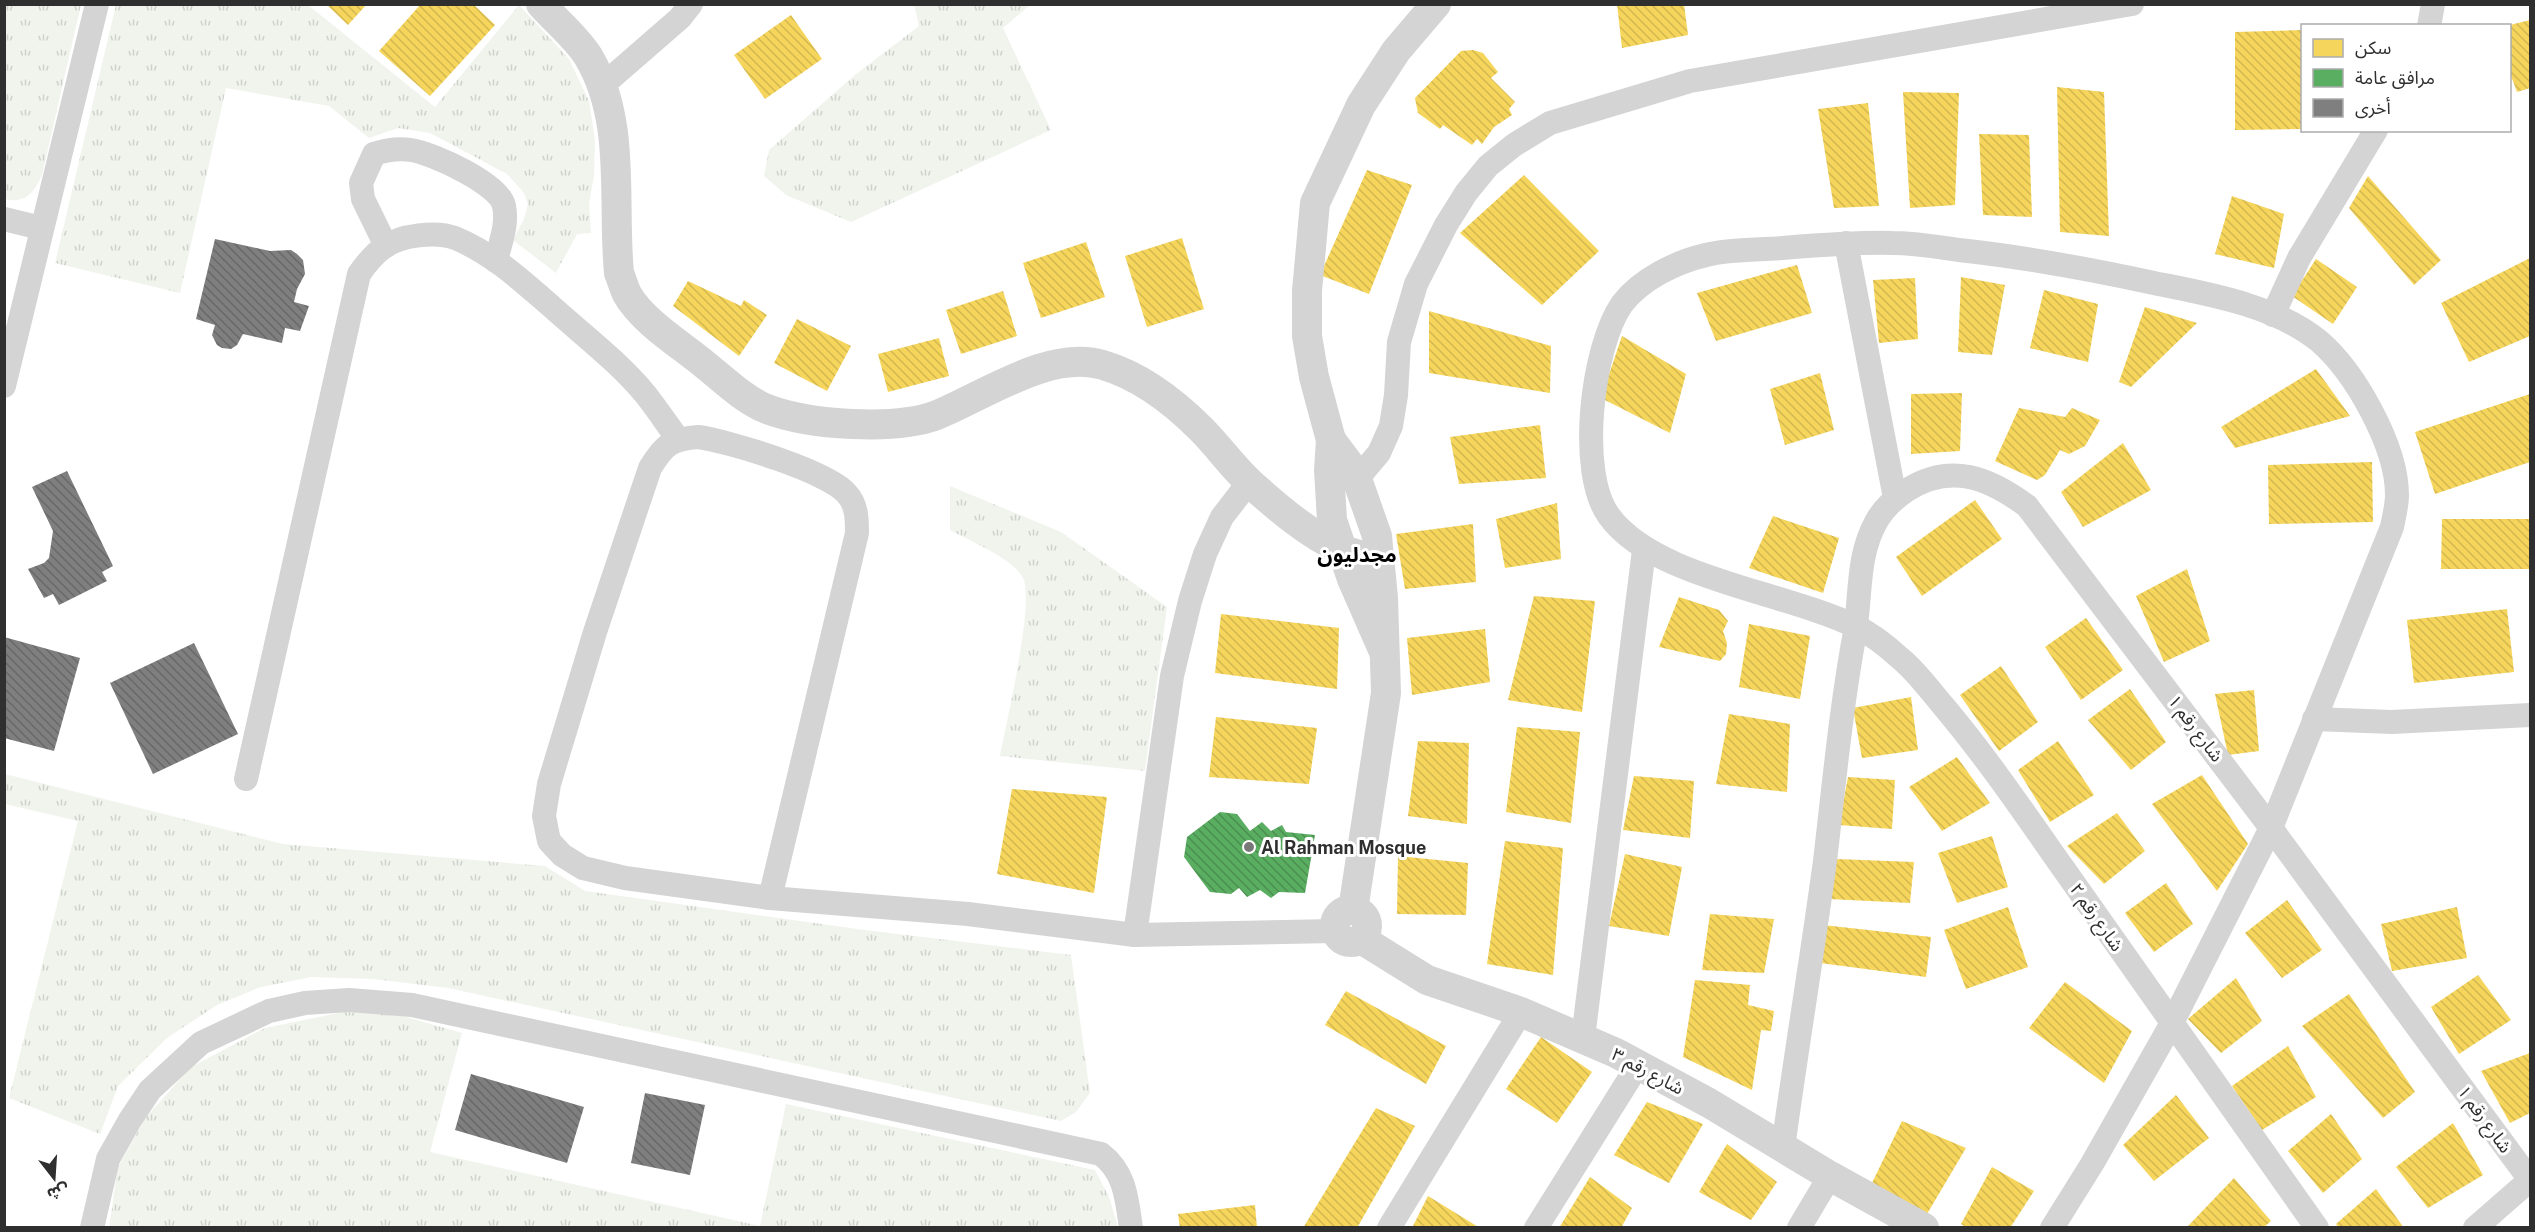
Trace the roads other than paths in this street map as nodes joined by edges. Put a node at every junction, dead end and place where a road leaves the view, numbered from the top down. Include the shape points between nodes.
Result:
1 (96, 4) edge
2 (541, 4) edge
3 (691, 4) edge
4 (1436, 4) edge
5 (2433, 4) edge
6 (2117, 6) edge
7 (2429, 24) edge
8 (603, 85) junction
9 (2375, 132) edge
10 (4, 219) edge
11 (41, 228) junction
12 (1846, 243) junction
13 (386, 246) junction
14 (495, 261) junction
15 (2273, 315) junction
16 (4, 386) edge
17 (678, 439) junction
18 (1331, 440) junction
19 (1357, 479) junction
20 (1249, 482) junction
21 (1895, 498) junction
22 (1341, 549) junction
23 (1644, 550) junction
24 (1380, 561) junction
25 (1856, 626) junction
26 (1384, 652) junction
27 (2530, 715) edge
28 (2314, 719) junction
29 (246, 779) dead end
30 (2271, 828) junction
31 (770, 898) junction
32 (1350, 927) junction
33 (1135, 935) junction
34 (1521, 1012) junction
35 (2172, 1023) junction
36 (1583, 1038) junction
37 (1638, 1065) junction
38 (1783, 1148) junction
39 (2522, 1153) edge
40 (1830, 1176) junction
41 (2530, 1180) edge
42 (92, 1227) edge
43 (1131, 1227) edge
44 (1389, 1227) edge
45 (1536, 1227) edge
46 (1799, 1227) edge
47 (1924, 1227) edge
48 (2052, 1227) edge
49 (2317, 1227) edge
50 (2475, 1227) edge

1 - 11 street
2 - 8 street via 586,54
3 - 8 street
4 - 18 street via 1396,51 1361,105 1316,203 1307,291 1307,336
5 - 7 street
6 - 19 street via 1690,81 1550,123 1514,145 1488,166 1466,193 1416,284 1399,342 1390,426 1379,453
8 - 20 street via 612,119 619,273 628,295 644,315 765,408 801,419 844,424 897,422 934,416 1050,366 1072,362 1101,365 1132,377 1165,398 1200,428
9 - 15 street via 2300,258
10 - 11 street
11 - 16 street
12 - 15 street, شارع رقم ٢ via 1900,243 2102,272 2214,295
12 - 21 street
12 - 23 street, شارع رقم ٢ via 1707,254 1644,283 1622,304 1602,351 1593,389 1592,469 1606,513
13 - 14 street via 430,234 453,237
13 - 14 street via 363,199 361,183 374,154 411,150 437,157 496,192 504,204 505,226
13 - 29 street via 359,274
14 - 17 street via 645,393
15 - 28 street, شارع رقم ٢ via 2315,338 2344,366 2364,397 2392,461 2397,494 2392,527
17 - 31 street via 708,438 814,471 842,488 855,507 857,533
17 - 31 street via 667,445 650,468 637,505 549,784 544,816 549,841 583,868 625,878
18 - 19 street
18 - 22 street via 1329,493
19 - 24 street via 1377,536
20 - 22 street via 1304,528
20 - 33 street via 1222,517 1190,601 1172,676
21 - 25 street, شارع رقم ١ via 1876,521 1865,548
21 - 30 street, شارع رقم ١ via 1922,480 1961,475 1981,479 2027,506
22 - 24 street
22 - 26 street
23 - 25 street, شارع رقم ٢
23 - 36 street
24 - 26 street
25 - 35 street, شارع رقم ٢ via 1908,664 1957,722
25 - 38 street, شارع رقم ١ via 1846,675
26 - 32 street via 1386,693
27 - 28 street via 2392,722
28 - 30 street, شارع رقم ٢
30 - 35 street, شارع رقم ٢
30 - 39 street, شارع رقم ١
31 - 33 street via 968,914
32 - 33 street
32 - 34 street, شارع رقم ٣ via 1427,980
34 - 36 street, شارع رقم ٣
34 - 44 street
35 - 48 street, شارع رقم ٢
35 - 49 street, شارع رقم ٢
36 - 37 street, شارع رقم ٣
37 - 38 street, شارع رقم ٣
37 - 45 street
38 - 40 street, شارع رقم ٣
39 - 41 street, شارع رقم ١
40 - 46 street
40 - 47 street, شارع رقم ٣
41 - 50 street
42 - 43 street via 108,1159 150,1090 176,1063 201,1043 269,1011 305,1003 349,1000 412,1005 1101,1154 1114,1163 1123,1183

